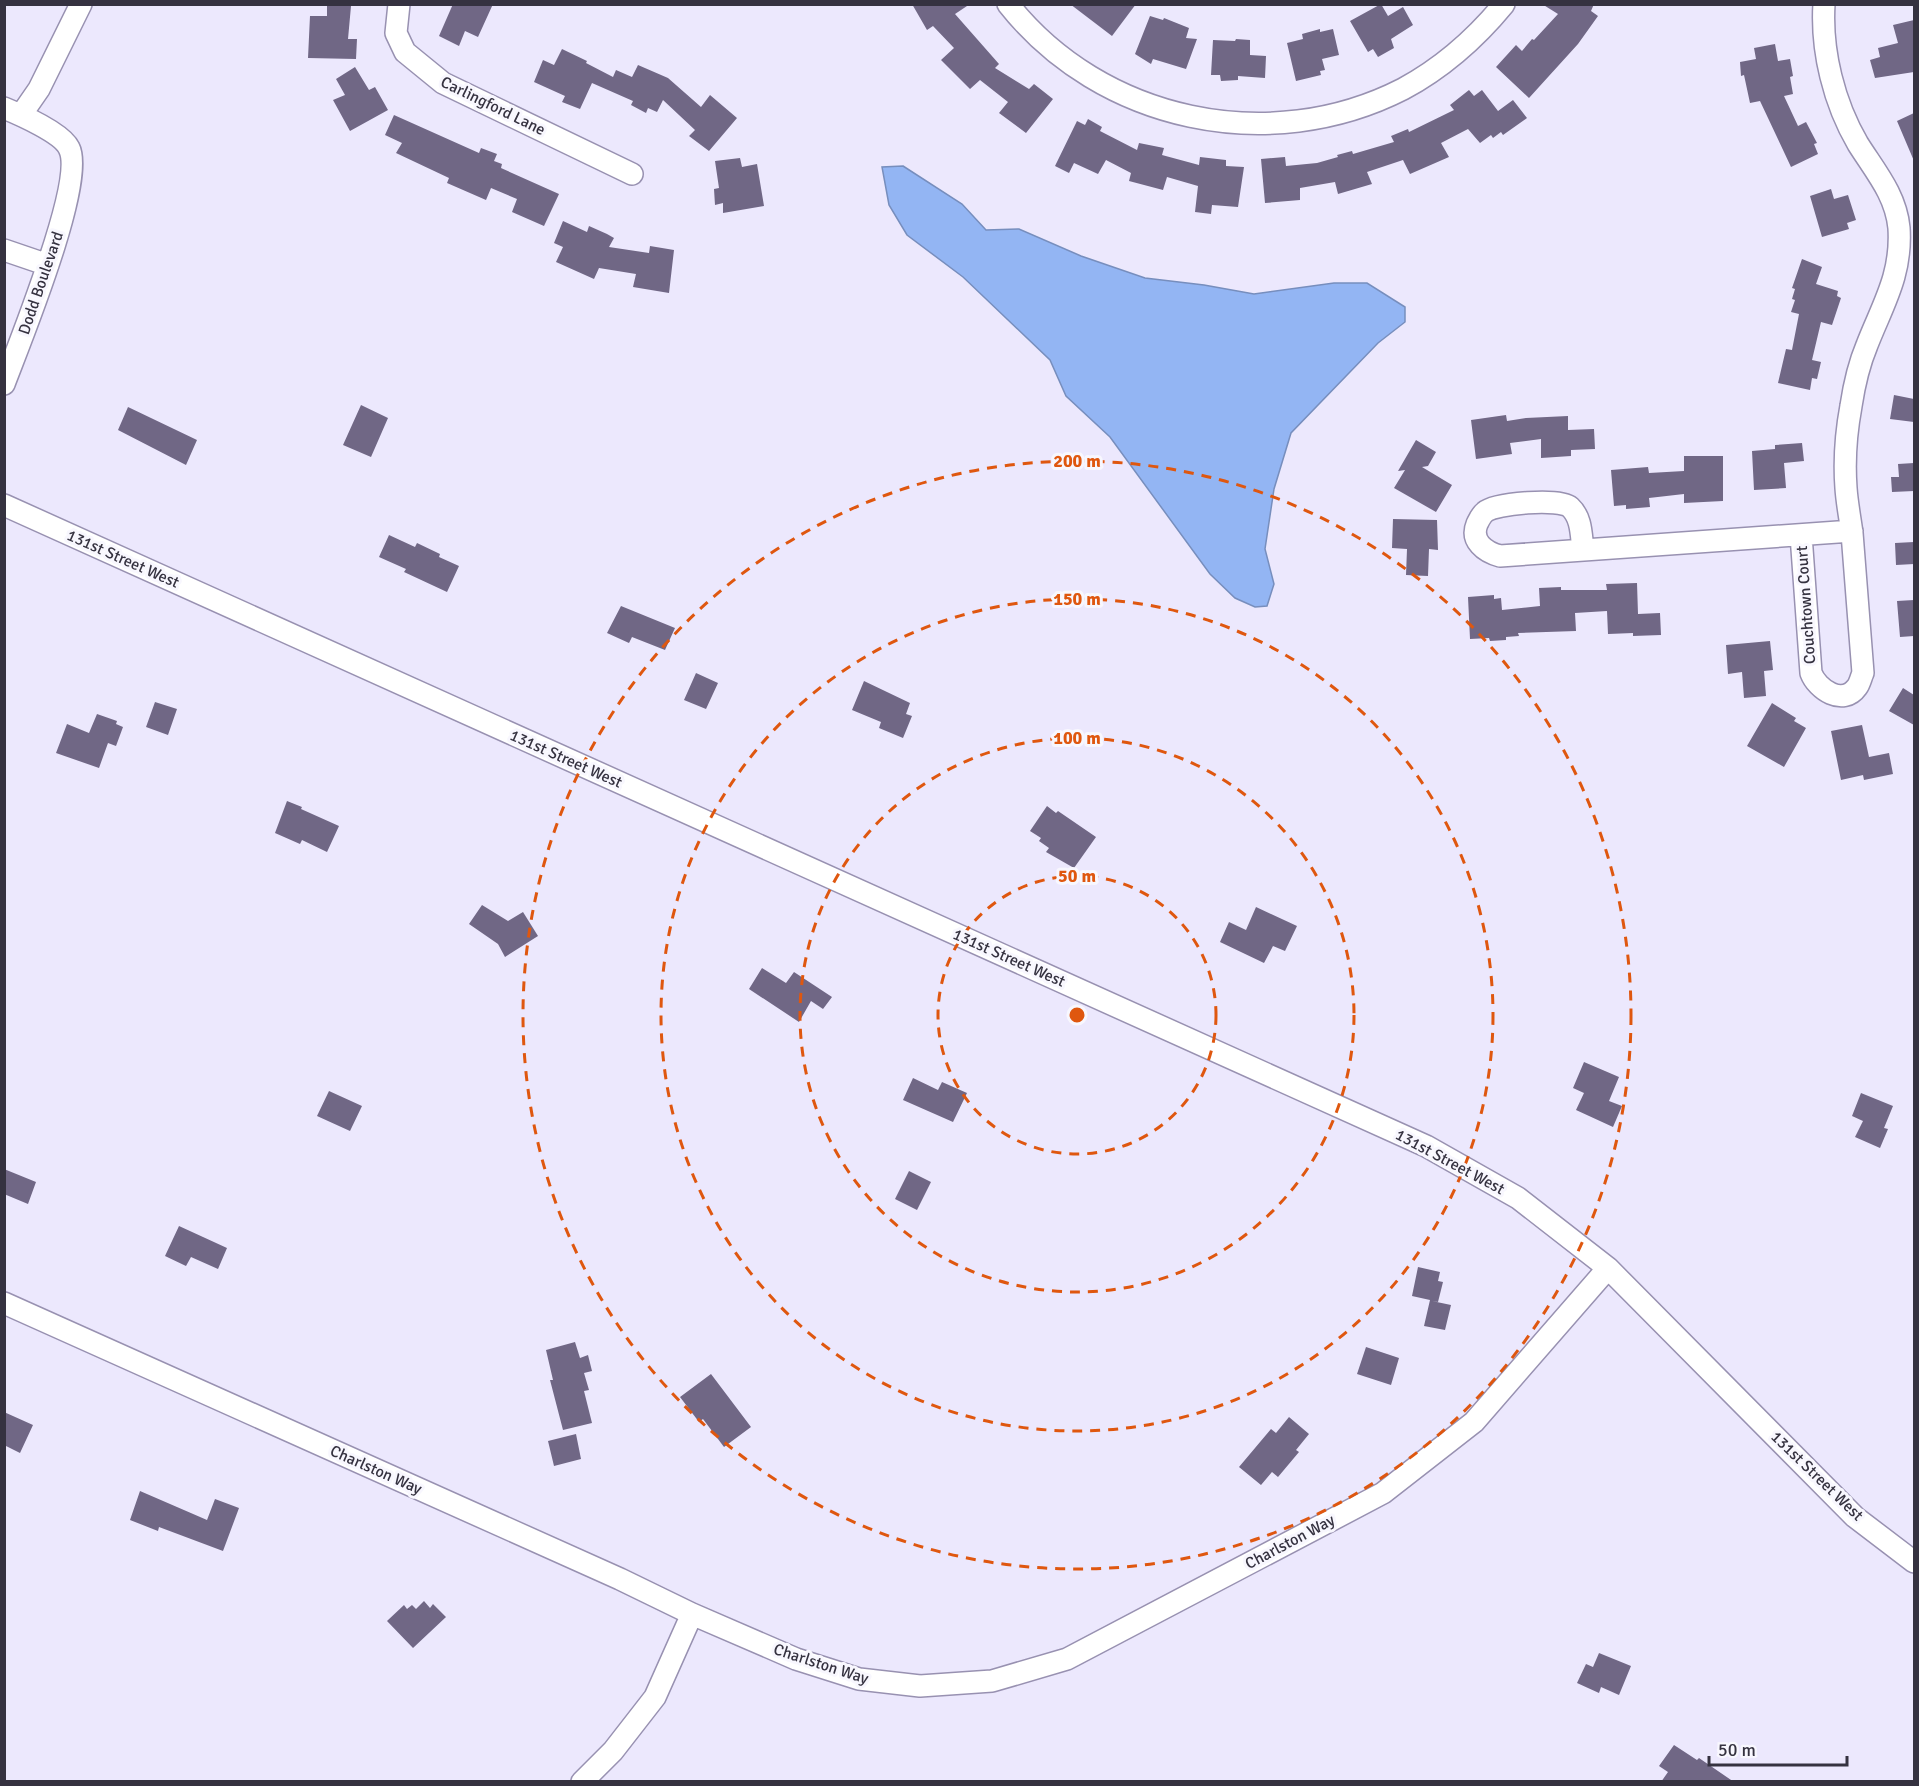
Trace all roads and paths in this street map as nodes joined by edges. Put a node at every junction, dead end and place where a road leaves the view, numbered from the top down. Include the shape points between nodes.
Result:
1 (81, 4) edge
2 (399, 4) edge
3 (1008, 4) edge
4 (1504, 4) edge
5 (1824, 4) edge
6 (13, 111) edge
7 (632, 174) dead end
8 (4, 250) edge
9 (48, 265) junction
10 (4, 384) edge
11 (4, 506) edge
12 (1852, 531) junction
13 (1801, 535) junction
14 (1583, 550) junction
15 (1608, 1268) junction
16 (4, 1303) edge
17 (1914, 1562) edge
18 (692, 1614) junction
19 (582, 1782) edge

1 - 6 street via 39,89
2 - 7 street, Carlingford Lane via 396,33 405,52 443,83
3 - 4 street via 1031,31 1070,64 1108,87 1170,112 1248,124 1296,122 1341,113 1404,88 1457,52
5 - 12 street, Couchtown Court via 1825,49 1838,99 1857,142 1886,185 1899,226 1896,276 1866,346 1851,404 1846,487
6 - 9 street, Dodd Boulevard via 61,139 71,153 64,216
8 - 9 street
9 - 10 street, Dodd Boulevard
11 - 15 street, 131st Street West via 1426,1146 1518,1198
12 - 13 street, Couchtown Court
12 - 13 street, Couchtown Court via 1863,673 1857,688 1839,696 1820,688 1811,673
13 - 14 street, Couchtown Court
14 - 14 street, Couchtown Court via 1500,556 1484,549 1475,531 1483,513 1493,508 1565,504 1572,508 1581,525
15 - 17 street, 131st Street West via 1856,1516
15 - 18 street, Charlston Way via 1474,1422 1383,1493 1067,1659 992,1681 920,1686 859,1679 796,1659
16 - 18 street, Charlston Way
18 - 19 street via 655,1697 613,1751

